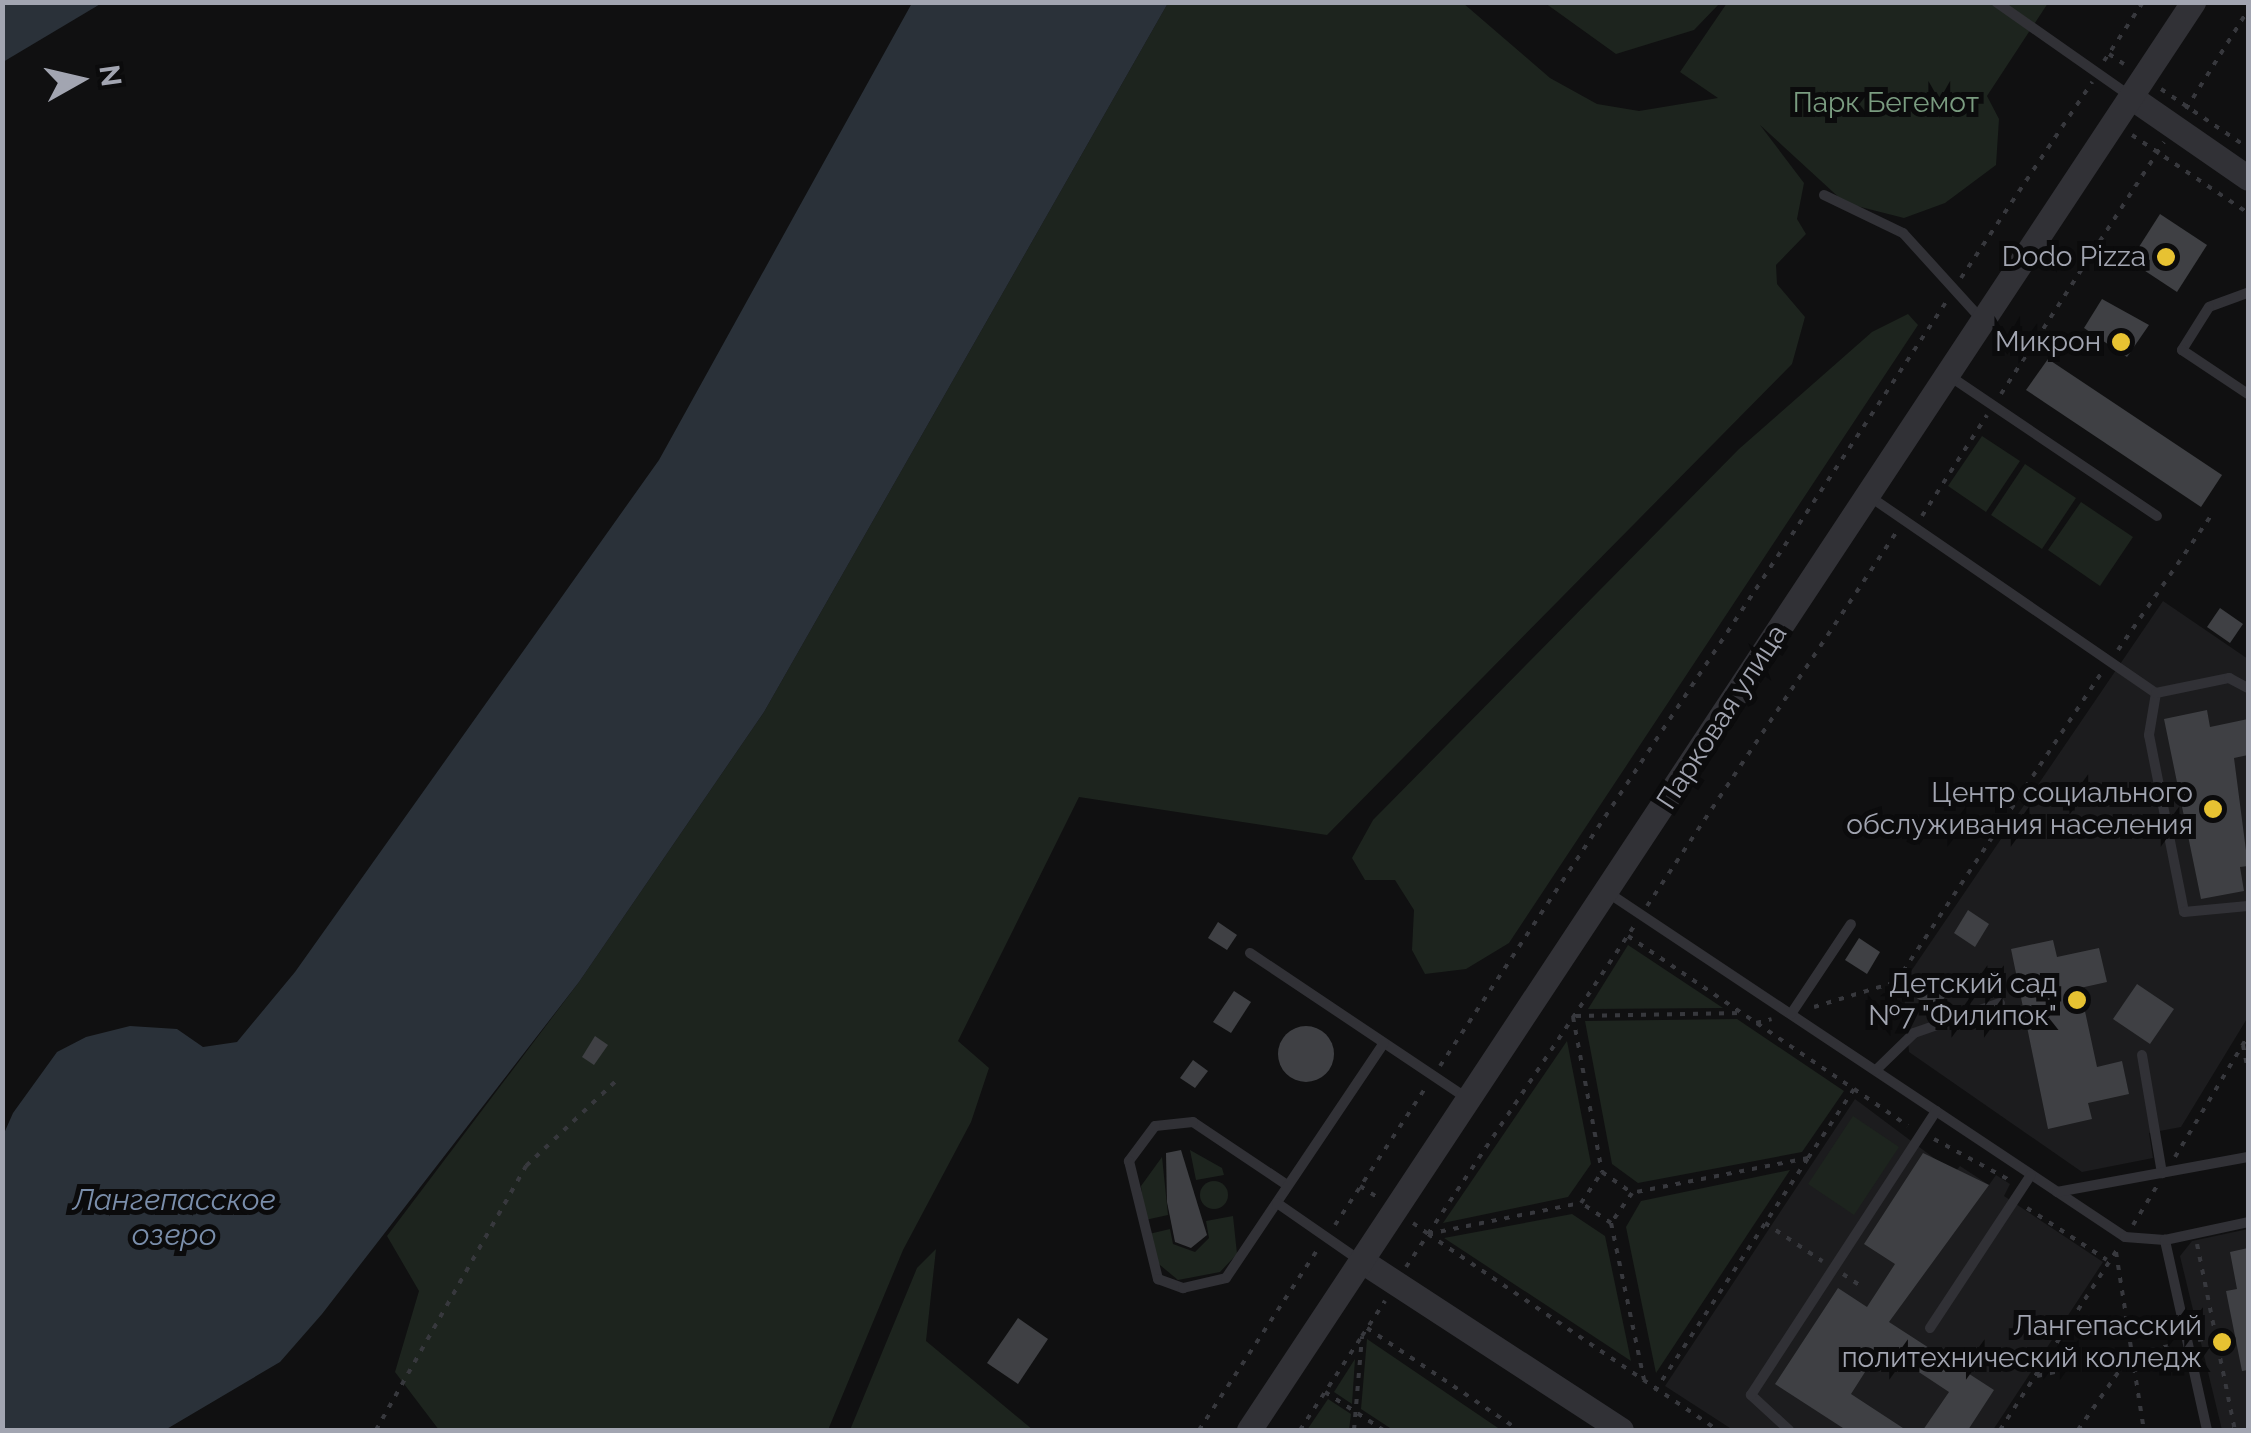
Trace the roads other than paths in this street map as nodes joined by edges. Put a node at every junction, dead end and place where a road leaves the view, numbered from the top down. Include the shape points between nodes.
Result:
1 (1996, 2) edge
2 (2193, 2) edge
3 (2137, 87) junction
4 (2248, 178) edge
5 (1824, 195) dead end
6 (2247, 294) edge
7 (1983, 321) junction
8 (1948, 375) junction
9 (2248, 394) edge
10 (1868, 496) junction
11 (2157, 516) dead end
12 (2248, 688) edge
13 (2156, 693) junction
14 (1606, 892) junction
15 (2248, 906) edge
16 (1851, 924) dead end
17 (1250, 953) dead end
18 (2000, 1003) dead end
19 (1791, 1014) junction
20 (1384, 1043) junction
21 (2142, 1055) dead end
22 (1876, 1070) junction
23 (1469, 1100) junction
24 (1936, 1111) junction
25 (2248, 1157) edge
26 (2162, 1173) junction
27 (2030, 1175) junction
28 (1287, 1185) junction
29 (2056, 1192) junction
30 (1277, 1203) junction
31 (2248, 1222) edge
32 (2166, 1240) junction
33 (1362, 1261) junction
34 (1930, 1328) dead end
35 (1249, 1430) edge
36 (1621, 1430) edge
37 (1790, 1430) edge
38 (2207, 1430) edge

1 - 3 lane via 2098,72
2 - 3 street, Парковая улица
3 - 4 street
3 - 7 street, Парковая улица
5 - 7 lane via 1903,233
6 - 9 lane via 2209,307 2182,350
7 - 8 street, Парковая улица
8 - 10 street, Парковая улица
8 - 11 lane
10 - 13 lane
10 - 14 street, Парковая улица
12 - 13 lane via 2229,678
13 - 15 lane via 2149,735 2184,912
14 - 19 lane
14 - 23 street, Парковая улица
16 - 19 lane
17 - 20 lane
18 - 22 lane via 1914,1032
19 - 22 lane
20 - 23 lane
20 - 28 lane
21 - 26 lane
22 - 24 lane
23 - 33 street, Парковая улица
24 - 27 lane
24 - 37 lane via 1751,1395
25 - 26 lane
26 - 29 lane
27 - 29 lane
27 - 34 lane
28 - 30 lane
28 - 30 lane via 1193,1122 1155,1126 1129,1161 1148,1259 1167,1285 1226,1278
29 - 32 lane via 2125,1237
30 - 33 lane
31 - 32 lane
32 - 38 lane
33 - 35 street, Парковая улица
33 - 36 street

